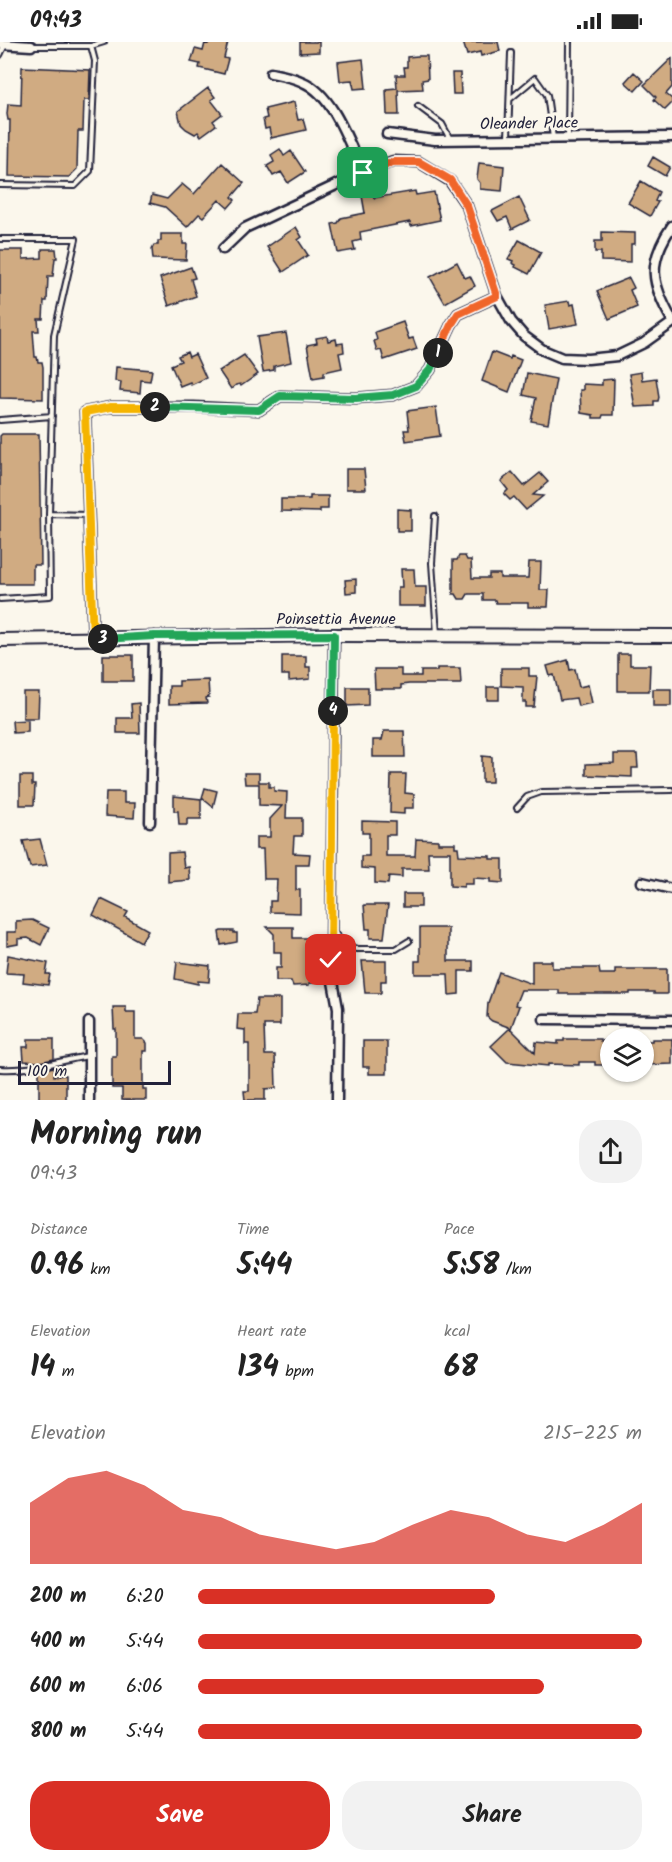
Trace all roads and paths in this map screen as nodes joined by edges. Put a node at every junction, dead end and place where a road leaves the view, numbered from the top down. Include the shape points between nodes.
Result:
1 (104, 42) edge
2 (569, 42) edge
3 (4, 43) edge
4 (31, 46) joint
5 (91, 46) junction
6 (511, 52) dead end
7 (0, 55) edge
8 (271, 72) dead end
9 (510, 99) junction
10 (418, 106) dead end
11 (387, 134) dead end
12 (672, 137) edge
13 (553, 138) junction
14 (568, 138) junction
15 (508, 139) junction
16 (451, 140) junction
17 (363, 173) junction
18 (0, 185) edge
19 (672, 226) edge
20 (0, 239) edge
21 (223, 249) dead end
22 (497, 296) junction
23 (672, 322) edge
24 (52, 416) junction
25 (0, 420) edge
26 (49, 514) junction
27 (89, 515) junction
28 (435, 516) dead end
29 (0, 599) edge
30 (334, 635) junction
31 (437, 635) junction
32 (154, 636) junction
33 (672, 636) edge
34 (0, 640) edge
35 (93, 640) junction
36 (672, 790) edge
37 (517, 808) dead end
38 (150, 822) dead end
39 (642, 882) dead end
40 (672, 889) edge
41 (331, 930) junction
42 (409, 941) dead end
43 (544, 1019) dead end
44 (672, 1020) edge
45 (89, 1022) dead end
46 (89, 1056) junction
47 (0, 1069) edge
48 (89, 1100) edge
49 (337, 1100) edge

1 - 5 lane
2 - 14 lane
3 - 4 street
3 - 7 lane
4 - 5 lane
5 - 18 lane via 95,61 90,171 75,186
6 - 9 lane
8 - 17 street via 318,91 334,111
9 - 13 lane via 535,78 547,95
9 - 15 lane
10 - 16 lane via 442,124
11 - 16 street, Oleander Place
12 - 14 street, Oleander Place
13 - 14 street, Oleander Place
13 - 15 street, Oleander Place
15 - 16 street, Oleander Place
17 - 21 street via 245,228
17 - 22 street via 393,162 419,162 450,180 467,206
19 - 23 street via 655,261 658,296
20 - 24 lane via 76,239 54,335
22 - 23 street via 524,336 561,358 616,356 644,343
22 - 27 street via 458,314 430,370 416,386 393,395 280,396 259,410 111,407 85,412
24 - 25 lane
24 - 26 lane
26 - 27 lane
26 - 29 lane via 50,596
27 - 35 street
28 - 31 lane via 432,563
30 - 31 street, Poinsettia Avenue
30 - 32 street, Poinsettia Avenue
30 - 41 street
31 - 33 street, Poinsettia Avenue
32 - 35 street, Poinsettia Avenue
32 - 38 street
34 - 35 street, Poinsettia Avenue
36 - 37 lane via 541,792 527,796
39 - 40 street
41 - 42 lane via 345,945 357,949 396,950
41 - 49 street via 331,971 338,1008
43 - 44 street
45 - 46 street
46 - 47 lane via 51,1065
46 - 48 street

